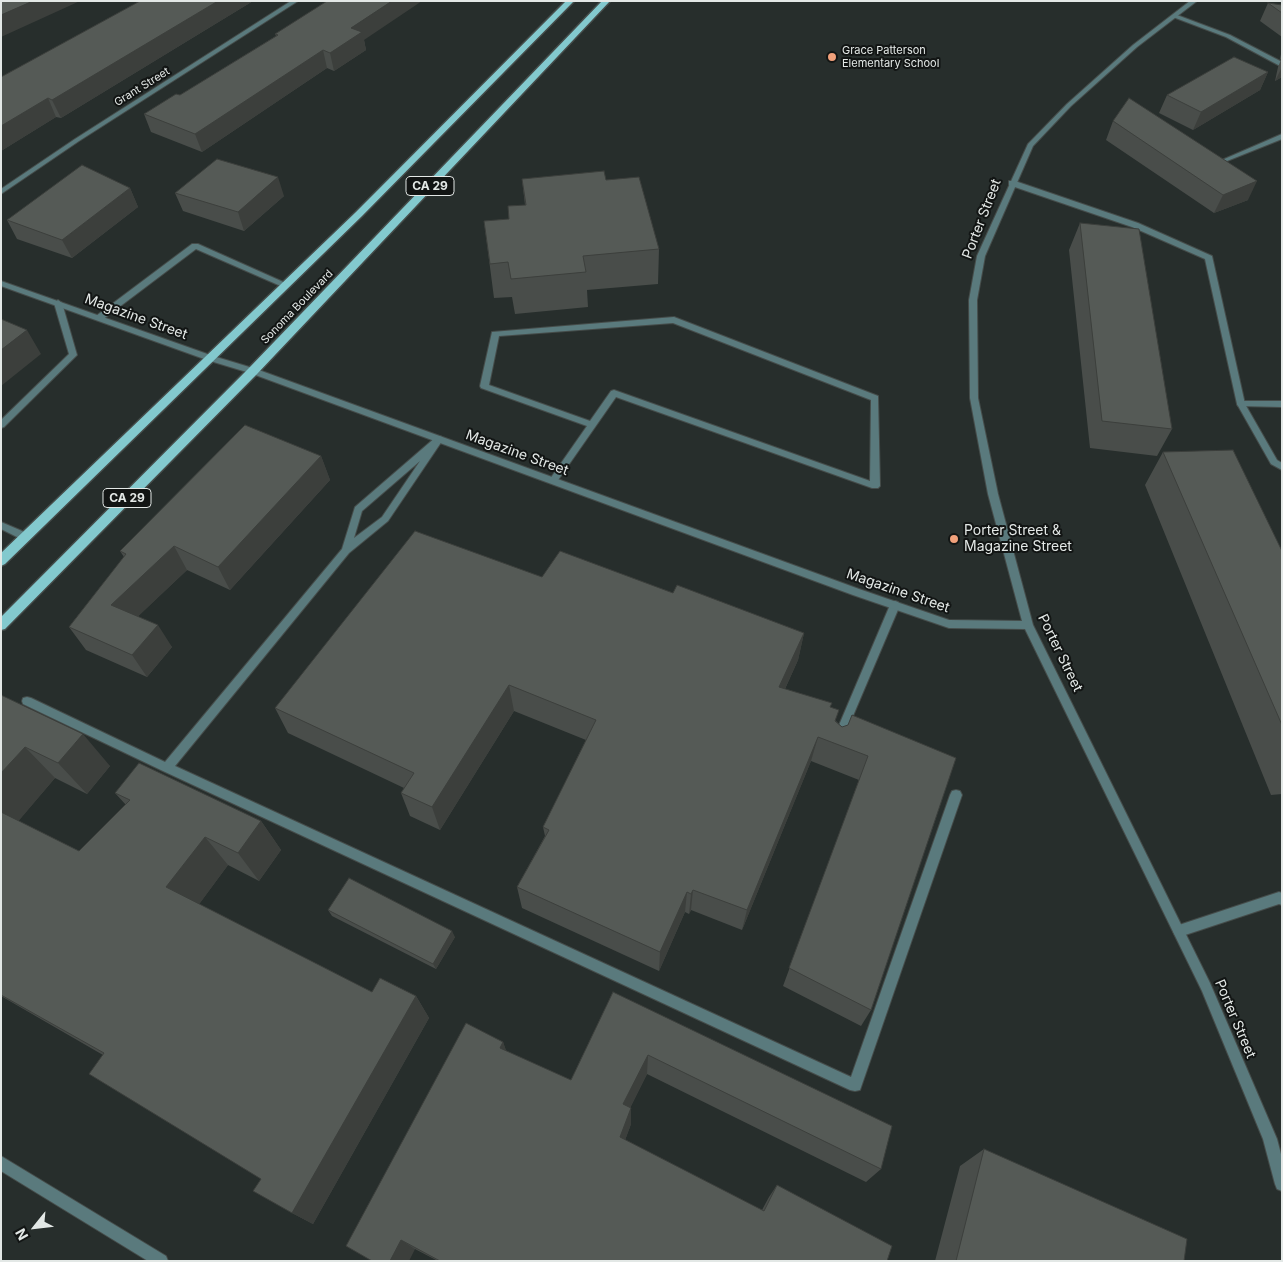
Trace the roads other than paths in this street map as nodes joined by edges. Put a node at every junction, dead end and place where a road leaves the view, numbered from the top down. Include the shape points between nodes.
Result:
1 (295, 1) edge
2 (570, 1) edge
3 (606, 1) edge
4 (1194, 1) edge
5 (1175, 16) junction
6 (1282, 65) edge
7 (1282, 136) edge
8 (1225, 160) edge
9 (1012, 183) junction
10 (1, 192) edge
11 (1, 283) edge
12 (286, 285) junction
13 (58, 304) junction
14 (99, 318) junction
15 (210, 358) junction
16 (253, 370) junction
17 (1241, 404) junction
18 (1282, 404) edge
19 (1, 425) edge
20 (592, 425) junction
21 (439, 439) junction
22 (1282, 467) edge
23 (553, 481) junction
24 (1, 524) edge
25 (26, 537) junction
26 (346, 550) junction
27 (1, 561) edge
28 (894, 605) junction
29 (1, 625) edge
30 (1028, 625) junction
31 (26, 701) dead end
32 (835, 746) edge
33 (167, 768) junction
34 (956, 795) edge
35 (1282, 899) edge
36 (1179, 931) junction
37 (1, 1163) edge
38 (1282, 1184) edge
39 (161, 1261) edge

1 - 10 street, Grant Street
2 - 12 main road, Sonoma Boulevard / CA 29
3 - 16 main road, Sonoma Boulevard / CA 29
4 - 5 street, Porter Street
5 - 6 street via 1228,36
5 - 9 street, Porter Street via 1135,46 1069,105 1030,145
7 - 8 street
9 - 17 street via 1135,225 1209,258
9 - 30 street, Porter Street via 981,256 973,300 974,398 993,494
11 - 13 street, Magazine Street
12 - 14 street via 195,246
12 - 15 main road, Sonoma Boulevard / CA 29
13 - 14 street, Magazine Street
13 - 19 street via 73,355
14 - 15 street, Magazine Street
15 - 16 street, Magazine Street
15 - 25 main road, Sonoma Boulevard / CA 29
16 - 21 street, Magazine Street
16 - 29 main road, Sonoma Boulevard / CA 29
17 - 18 street
17 - 22 street via 1274,462
20 - 20 street via 614,393 875,486 875,398 674,320 495,334 484,386
20 - 23 street
21 - 23 street, Magazine Street
21 - 26 street via 385,519
21 - 26 street via 358,509
23 - 28 street, Magazine Street
24 - 25 street
25 - 27 main road, Sonoma Boulevard / CA 29
26 - 33 street
28 - 30 street, Magazine Street via 949,624
28 - 32 street
30 - 36 street, Porter Street
31 - 33 street
33 - 34 street via 856,1085
35 - 36 street
36 - 38 street, Porter Street via 1206,986 1270,1139
37 - 39 street

